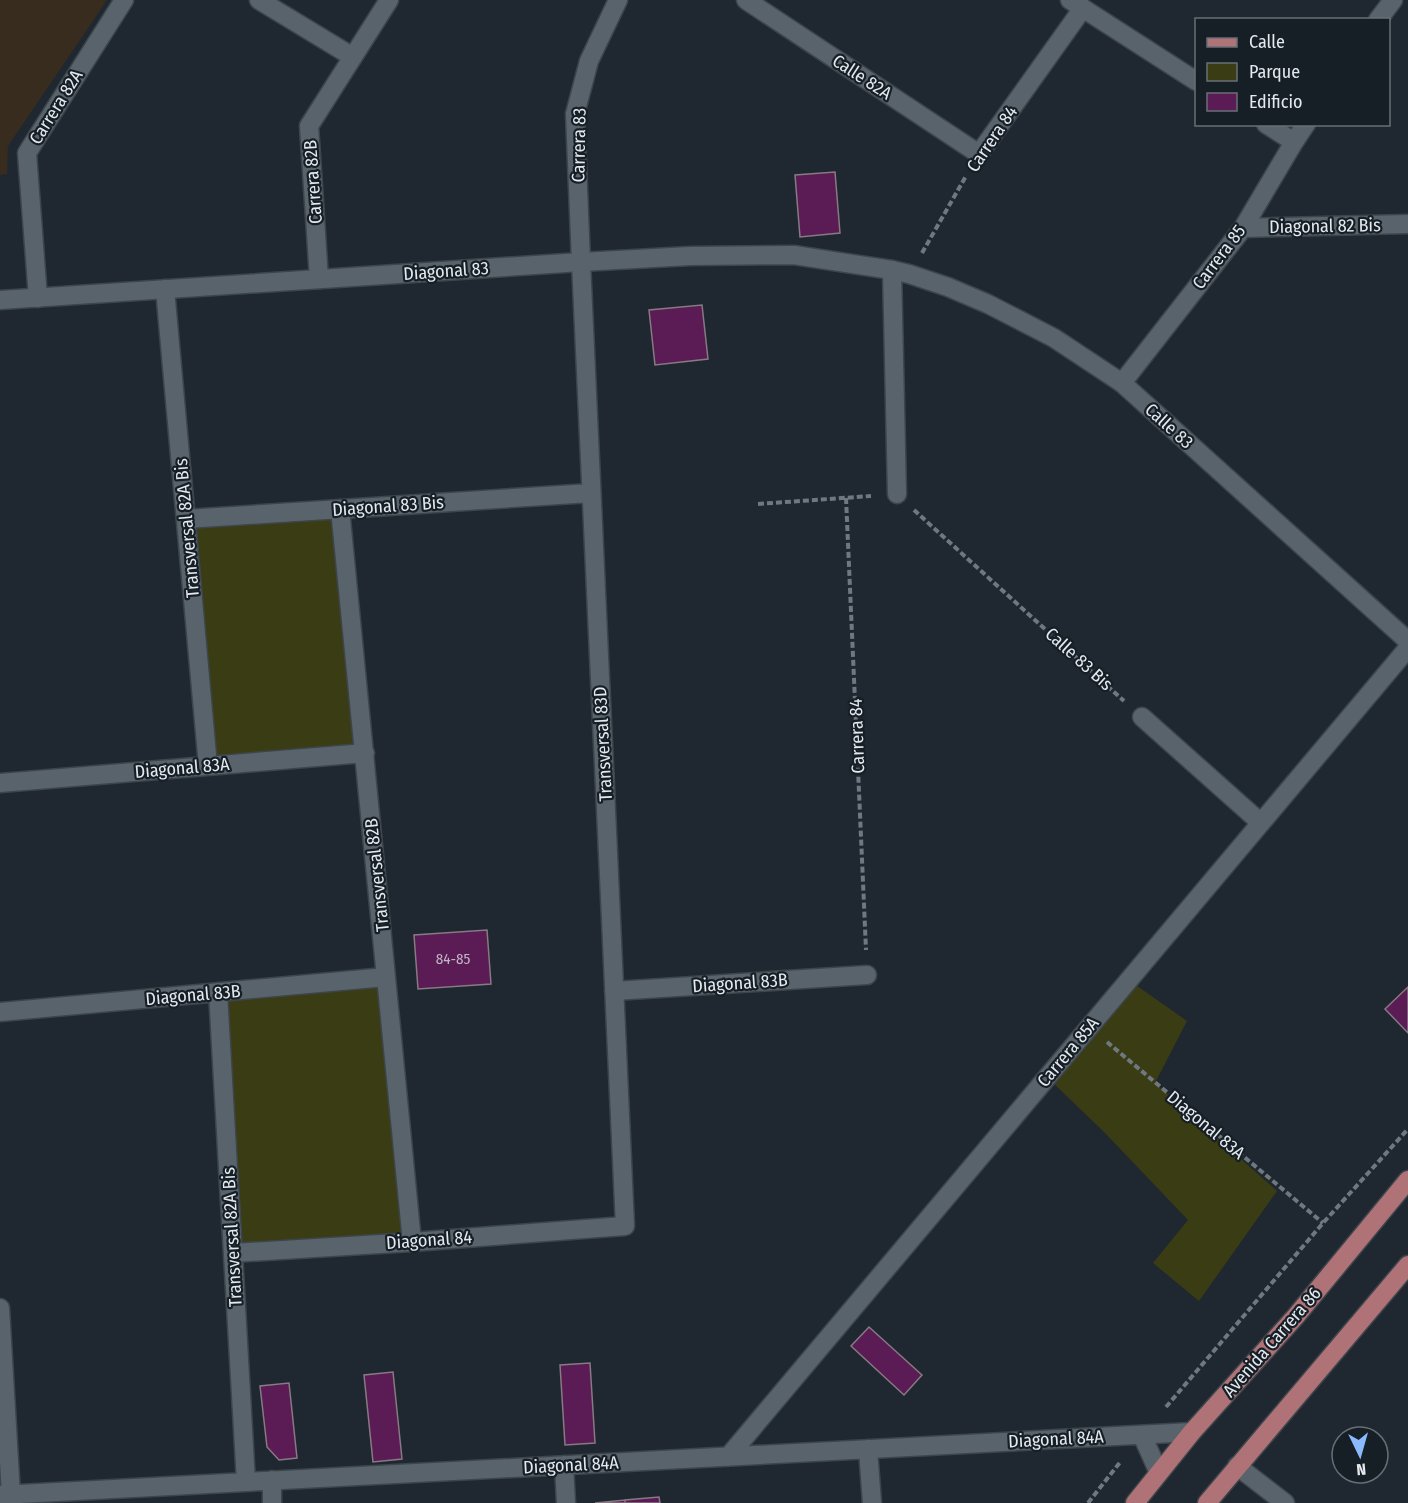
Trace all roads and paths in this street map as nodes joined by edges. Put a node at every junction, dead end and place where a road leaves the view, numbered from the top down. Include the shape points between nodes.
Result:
1 (124, 0) edge
2 (259, 0) edge
3 (389, 0) edge
4 (618, 0) edge
5 (746, 0) edge
6 (1390, 1) edge
7 (1076, 4) edge
8 (1379, 18) edge
9 (353, 57) junction
10 (1195, 80) edge
11 (1269, 126) edge
12 (1305, 126) edge
13 (1294, 142) junction
14 (979, 154) junction
15 (1408, 224) edge
16 (1243, 228) junction
17 (581, 262) junction
18 (900, 272) junction
19 (319, 279) junction
20 (165, 290) junction
21 (39, 298) junction
22 (0, 300) edge
23 (1122, 383) junction
24 (591, 493) junction
25 (897, 494) junction
26 (846, 498) junction
27 (758, 504) dead end
28 (340, 508) junction
29 (186, 519) junction
30 (1408, 641) edge
31 (1408, 648) edge
32 (1142, 717) joint
33 (365, 753) junction
34 (208, 766) junction
35 (0, 783) edge
36 (1261, 823) junction
37 (867, 975) joint
38 (386, 976) junction
39 (614, 991) junction
40 (218, 992) junction
41 (0, 1012) edge
42 (1089, 1027) junction
43 (1408, 1129) edge
44 (1408, 1180) edge
45 (1323, 1223) junction
46 (625, 1226) joint
47 (412, 1242) junction
48 (233, 1253) junction
49 (1408, 1265) edge
50 (0, 1308) edge
51 (1192, 1432) junction
52 (1142, 1434) junction
53 (868, 1449) junction
54 (728, 1456) junction
55 (564, 1465) junction
56 (1236, 1466) junction
57 (1159, 1473) junction
58 (272, 1480) junction
59 (246, 1482) junction
60 (5, 1495) edge
61 (273, 1503) edge
62 (566, 1503) edge
63 (872, 1503) edge
64 (1089, 1503) edge
65 (1135, 1503) edge
66 (1206, 1503) edge
67 (1286, 1503) edge

1 - 21 street, Carrera 82A via 27,153
2 - 9 street
3 - 9 street, Carrera 82B
4 - 17 street, Carrera 83 via 589,61 575,114
5 - 14 street, Calle 82A
6 - 8 street
7 - 10 street
7 - 14 street, Carrera 84
9 - 19 street, Carrera 82B via 309,126
11 - 13 street
12 - 13 street, Carrera 85
13 - 16 street, Carrera 85
14 - 18 path, Carrera 84
15 - 16 street, Diagonal 82 Bis
16 - 23 street, Carrera 85
17 - 18 street, Diagonal 83 via 794,255
17 - 19 street, Diagonal 83
17 - 24 street, Transversal 83D
18 - 23 street, Calle 83 via 998,309 1054,338
18 - 25 street
19 - 20 street, Diagonal 83
20 - 21 street, Diagonal 83
20 - 29 street, Transversal 82A Bis
21 - 22 street, Diagonal 83
23 - 30 street, Calle 83
24 - 28 street, Diagonal 83 Bis
24 - 39 street, Transversal 83D
25 - 26 path
25 - 32 path, Calle 83 Bis
26 - 27 path
26 - 37 path, Carrera 84
28 - 29 street, Diagonal 83 Bis
28 - 33 street, Transversal 82B
29 - 34 street, Transversal 82A Bis
31 - 36 street, Carrera 85A
32 - 36 street
33 - 34 street, Diagonal 83A
33 - 38 street, Transversal 82B
34 - 35 street, Diagonal 83A
36 - 42 street, Carrera 85A
37 - 39 street, Diagonal 83B
38 - 40 street, Diagonal 83B
38 - 47 street, Transversal 82B
39 - 46 street, Transversal 83D
40 - 41 street, Diagonal 83B
40 - 48 street, Transversal 82A Bis
42 - 45 path, Diagonal 83A
42 - 54 street, Carrera 85A
43 - 45 path
44 - 51 main road, Avenida Carrera 86 via 1296,1316
45 - 52 path
46 - 47 street, Diagonal 84
47 - 48 street, Diagonal 84
48 - 59 street, Transversal 82A Bis
49 - 56 main road
50 - 60 street
51 - 52 street, Diagonal 84A
51 - 57 main road, Avenida Carrera 86
52 - 53 street, Diagonal 84A
52 - 57 street
52 - 64 path
53 - 54 street, Diagonal 84A
53 - 63 street
54 - 55 street, Diagonal 84A
55 - 58 street, Diagonal 84A
55 - 62 street
56 - 66 main road
56 - 67 street
57 - 65 main road, Avenida Carrera 86
58 - 59 street, Diagonal 84A
58 - 61 street
59 - 60 street, Diagonal 84A

